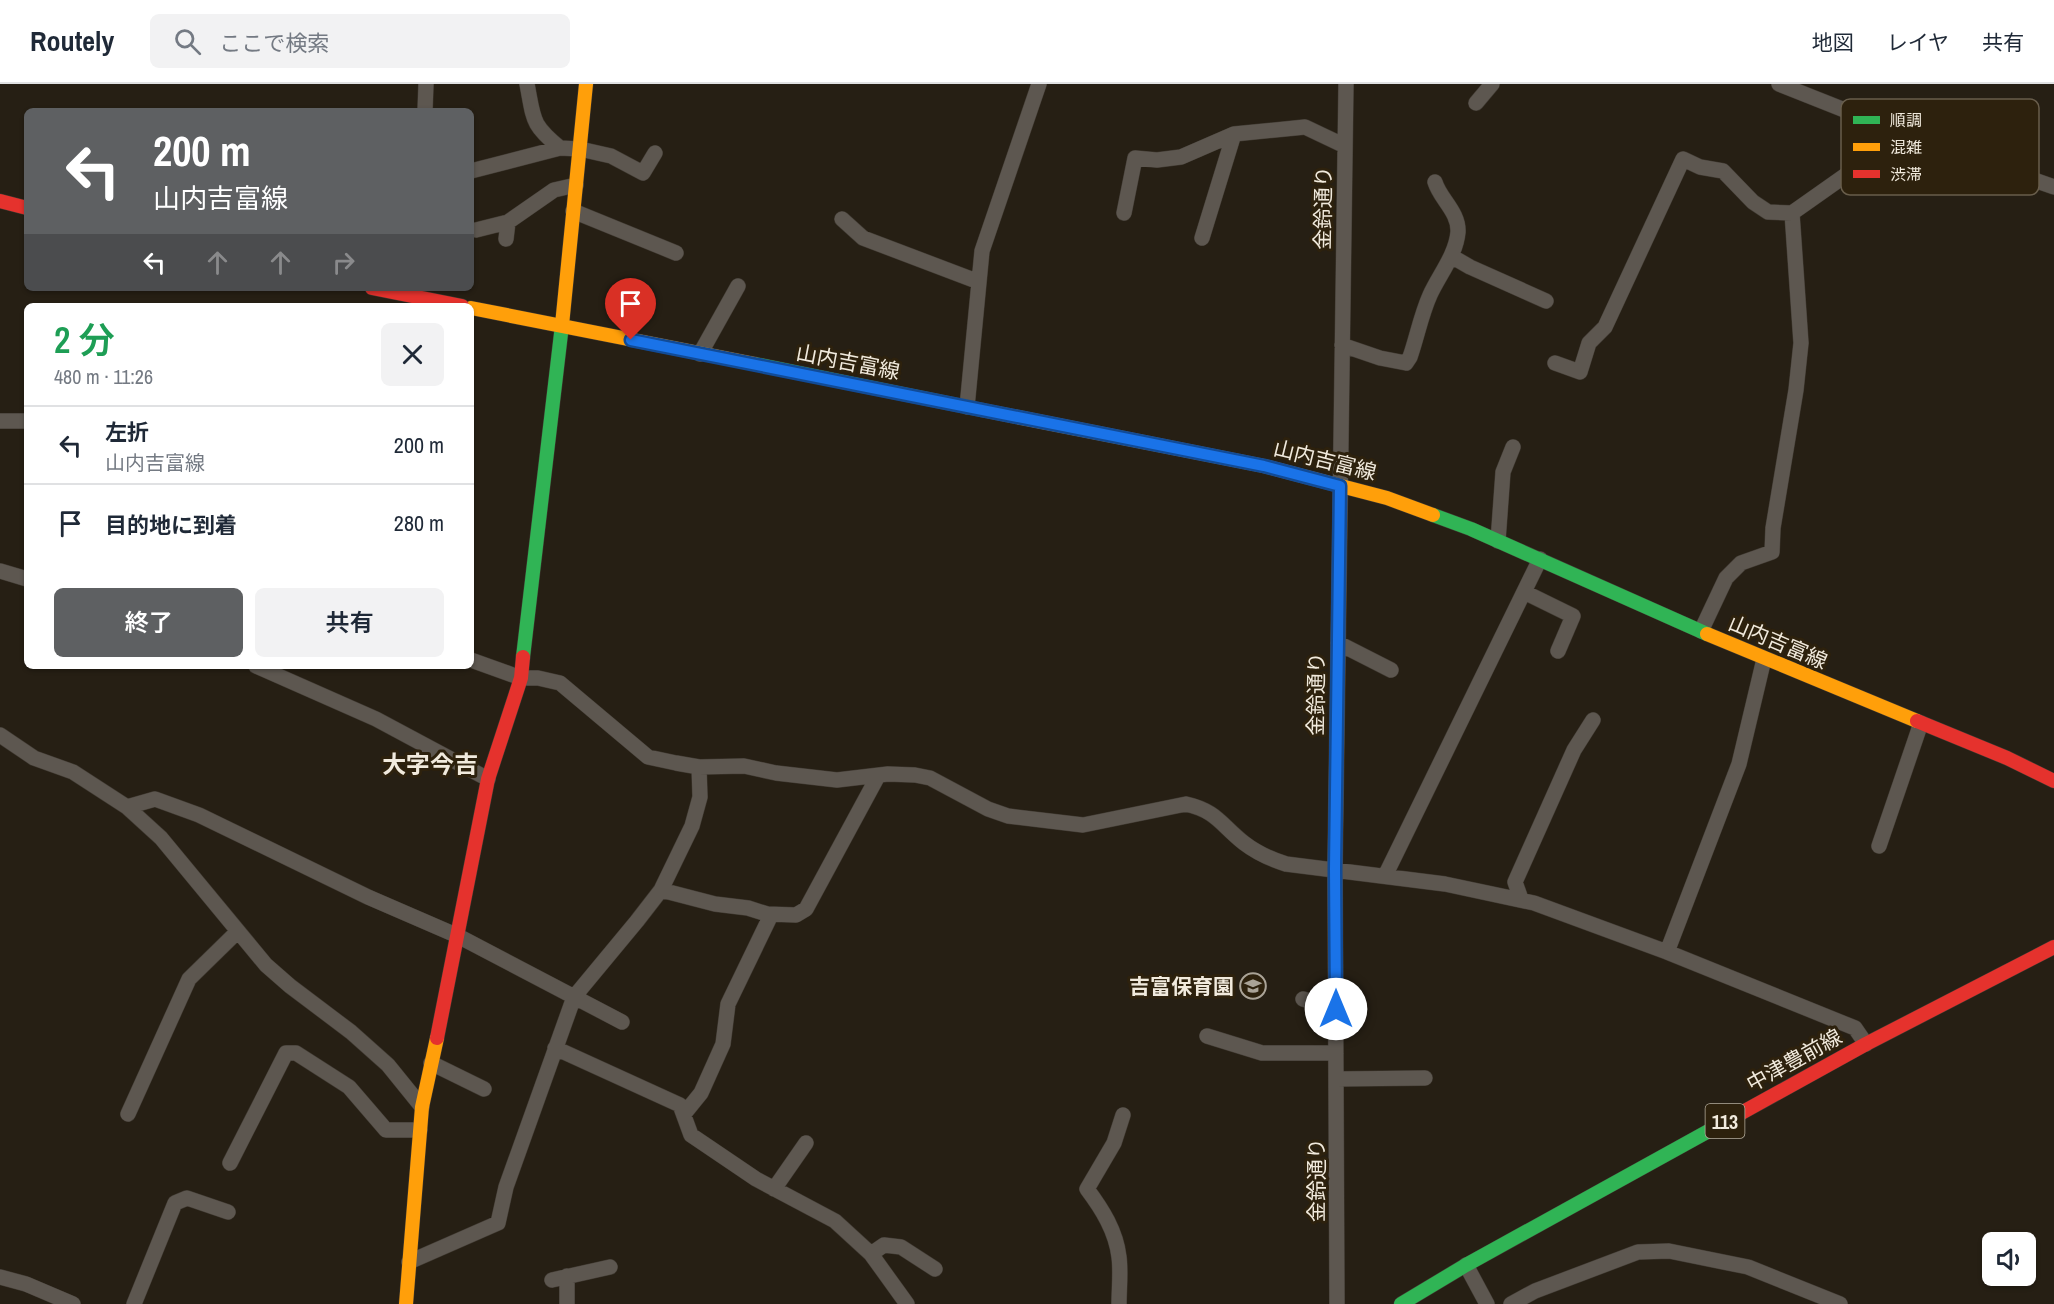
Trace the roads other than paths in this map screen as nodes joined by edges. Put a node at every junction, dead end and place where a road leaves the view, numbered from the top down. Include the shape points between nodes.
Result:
1 (426, 84) edge
2 (527, 84) edge
3 (586, 84) edge
4 (1039, 84) edge
5 (1346, 84) edge
6 (1492, 84) edge
7 (1779, 84) edge
8 (1476, 104) dead end
9 (425, 108) edge
10 (1841, 109) edge
11 (1234, 134) junction
12 (1345, 146) junction
13 (560, 148) junction
14 (580, 148) junction
15 (655, 153) dead end
16 (474, 170) edge
17 (1841, 178) edge
18 (1435, 182) dead end
19 (2039, 182) edge
20 (576, 185) junction
21 (2054, 187) edge
22 (0, 201) edge
23 (24, 207) edge
24 (573, 211) junction
25 (1124, 213) dead end
26 (1792, 213) junction
27 (842, 219) dead end
28 (508, 222) junction
29 (477, 230) dead end
30 (1203, 238) dead end
31 (506, 239) dead end
32 (676, 254) dead end
33 (1451, 256) junction
34 (979, 282) junction
35 (738, 285) dead end
36 (387, 291) edge
37 (1546, 301) dead end
38 (447, 303) edge
39 (474, 309) edge
40 (562, 326) junction
41 (1342, 345) junction
42 (700, 354) junction
43 (1555, 363) dead end
44 (967, 407) junction
45 (0, 421) edge
46 (24, 421) edge
47 (1513, 447) dead end
48 (1340, 486) junction
49 (1497, 541) junction
50 (1540, 560) junction
51 (0, 571) edge
52 (24, 578) edge
53 (1524, 592) junction
54 (1701, 631) junction
55 (1338, 643) junction
56 (1558, 651) dead end
57 (1764, 659) junction
58 (474, 661) edge
59 (263, 669) edge
60 (1391, 670) dead end
61 (521, 678) junction
62 (1593, 720) dead end
63 (1921, 723) junction
64 (0, 735) edge
65 (699, 766) junction
66 (878, 776) junction
67 (488, 780) junction
68 (2054, 781) edge
69 (127, 807) junction
70 (1879, 846) dead end
71 (1335, 869) junction
72 (1385, 876) junction
73 (661, 890) junction
74 (1521, 899) junction
75 (771, 915) junction
76 (237, 932) junction
77 (458, 936) junction
78 (2054, 947) edge
79 (1667, 952) junction
80 (574, 996) junction
81 (1302, 999) dead end
82 (1336, 1009) junction
83 (622, 1022) dead end
84 (1208, 1036) dead end
85 (1866, 1044) junction
86 (555, 1048) junction
87 (1336, 1053) junction
88 (431, 1063) junction
89 (1425, 1078) dead end
90 (1336, 1079) junction
91 (484, 1089) dead end
92 (422, 1107) junction
93 (128, 1114) dead end
94 (684, 1114) junction
95 (1124, 1116) dead end
96 (420, 1130) junction
97 (806, 1143) dead end
98 (230, 1163) dead end
99 (774, 1189) junction
100 (228, 1212) dead end
101 (871, 1254) junction
102 (409, 1262) junction
103 (1466, 1265) junction
104 (610, 1267) dead end
105 (934, 1269) dead end
106 (1, 1279) edge
107 (73, 1304) edge
108 (134, 1304) edge
109 (406, 1304) edge
110 (567, 1304) edge
111 (907, 1304) edge
112 (1119, 1304) edge
113 (1337, 1304) edge
114 (1401, 1304) edge
115 (1487, 1304) edge
116 (1511, 1304) edge
117 (1840, 1304) edge

1 - 9 street
2 - 13 street via 533,118 540,131
3 - 14 main road
4 - 34 street via 982,251
5 - 12 street, 金鈴通り
6 - 8 street
7 - 10 street
11 - 12 street via 1305,127
11 - 25 street via 1181,157 1135,158
11 - 30 street
12 - 41 street, 金鈴通り
13 - 14 street
13 - 16 street
14 - 15 street via 611,156 643,173
14 - 20 main road
17 - 26 street
18 - 33 street via 1458,231
19 - 21 street
20 - 24 main road
20 - 28 street via 554,190
22 - 23 main road
24 - 32 street
24 - 40 main road
26 - 43 street via 1768,212 1724,171 1683,159 1605,327 1589,343 1580,372
26 - 54 street via 1801,343 1772,552 1741,563 1726,578
27 - 34 street via 863,238
28 - 29 street
28 - 31 street
33 - 37 street
33 - 41 street via 1429,296 1406,363
34 - 44 street
35 - 42 street
36 - 38 main road
39 - 40 main road, 山内吉富線
40 - 42 main road, 山内吉富線
40 - 61 main road
41 - 48 street, 金鈴通り
42 - 44 main road, 山内吉富線
44 - 48 main road, 山内吉富線 via 1264,466
45 - 46 street
47 - 49 street via 1503,472
48 - 49 main road, 山内吉富線 via 1387,498
48 - 55 street, 金鈴通り
49 - 50 main road, 山内吉富線
50 - 53 street
50 - 54 main road, 山内吉富線
51 - 52 street
53 - 56 street via 1573,616
53 - 72 street
54 - 57 main road, 山内吉富線
55 - 60 street
55 - 71 street, 金鈴通り
57 - 63 main road, 山内吉富線
57 - 79 street via 1739,764
58 - 61 street
59 - 67 street via 376,720
61 - 65 street via 560,684 648,757
61 - 67 main road
62 - 74 street via 1574,750 1515,882
63 - 68 main road, 山内吉富線
63 - 70 street
64 - 69 street via 34,758 73,772
65 - 66 street via 744,766 837,780
65 - 73 street via 700,797 692,826
66 - 71 street via 930,778 988,810 1083,825 1186,804 1213,814 1264,856 1286,864
66 - 75 street via 806,909 796,915
67 - 77 main road
69 - 76 street via 161,838
69 - 77 street via 155,799 199,815
71 - 72 street
71 - 82 street, 金鈴通り
72 - 74 street
73 - 75 street
73 - 80 street
74 - 79 street
75 - 94 street via 728,1004 723,1044 701,1093
76 - 92 street via 266,965 388,1065
76 - 93 street via 189,979
77 - 80 street
77 - 88 main road
78 - 85 main road, 中津豊前線 / 113
79 - 85 street via 1855,1028
80 - 83 street
80 - 86 street
81 - 82 street
82 - 87 street, 金鈴通り
84 - 87 street via 1262,1053
85 - 103 main road, 中津豊前線 / 113
86 - 94 street via 680,1105
86 - 102 street via 506,1187 498,1222
87 - 90 street, 金鈴通り
88 - 91 street
88 - 92 main road
89 - 90 street
90 - 113 street, 金鈴通り
92 - 96 main road
94 - 99 street via 691,1135
95 - 112 street via 1114,1143 1087,1189 1113,1233 1119,1256
96 - 98 street via 386,1130 349,1087 296,1053 286,1053
96 - 102 main road
97 - 99 street
99 - 101 street via 835,1221
100 - 108 street via 187,1198 175,1203
101 - 105 street via 884,1245 901,1247
101 - 111 street
102 - 109 main road
103 - 114 main road, 中津豊前線 / 113
103 - 115 street
104 - 110 street via 560,1278
106 - 107 street via 26,1284
116 - 117 street via 1638,1252 1670,1251 1748,1267

